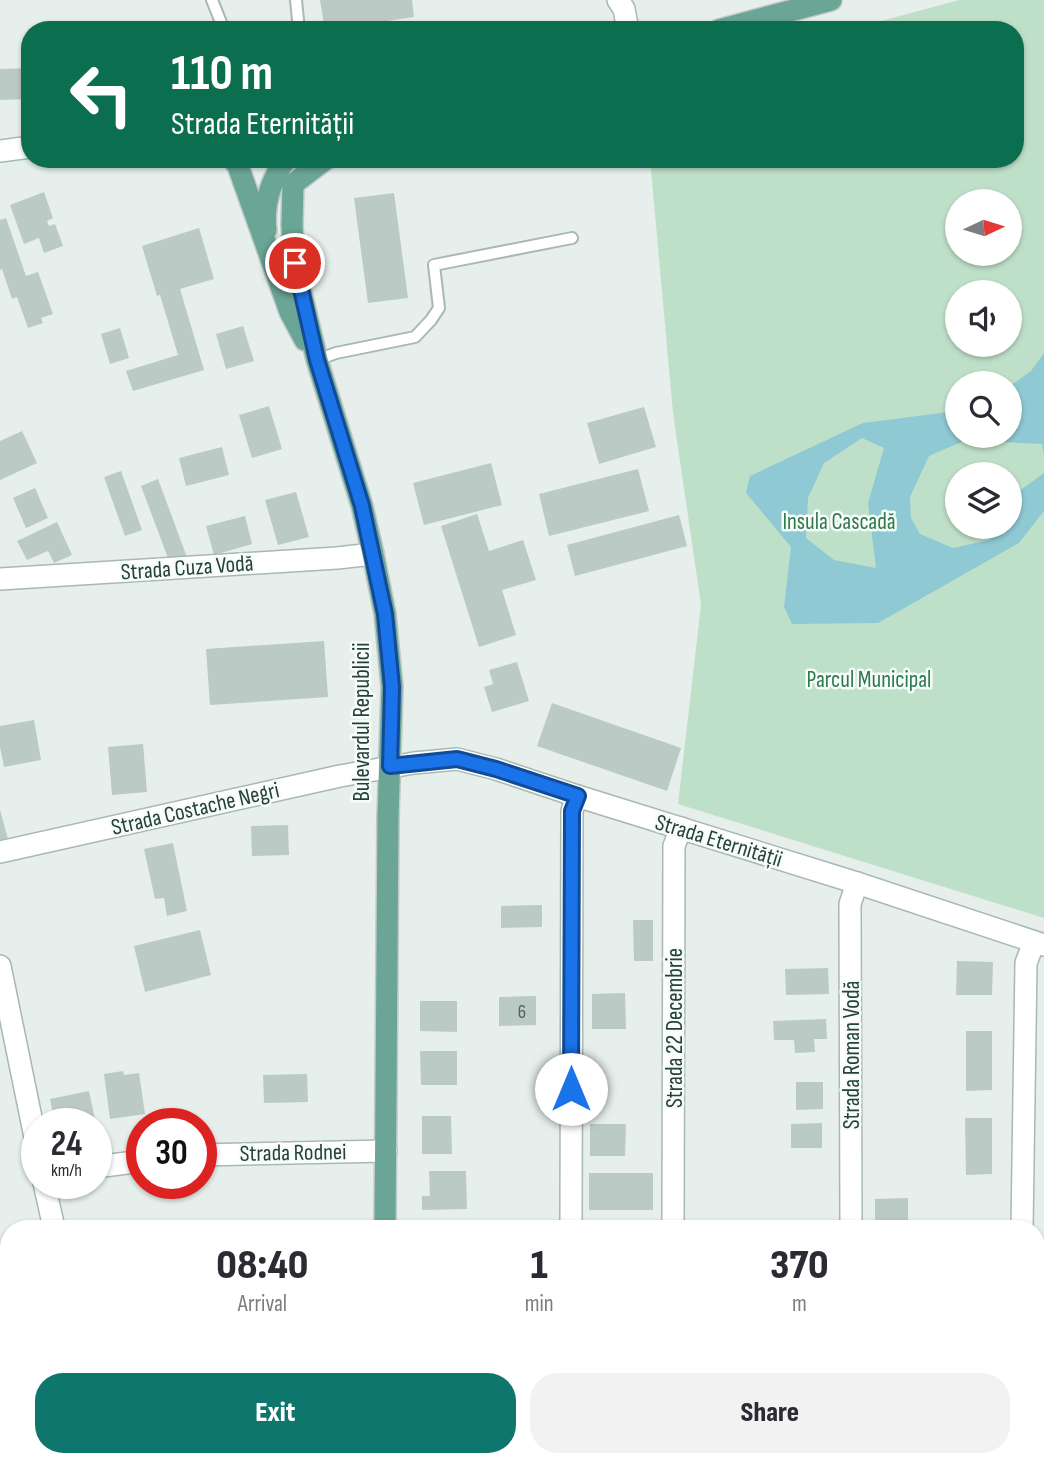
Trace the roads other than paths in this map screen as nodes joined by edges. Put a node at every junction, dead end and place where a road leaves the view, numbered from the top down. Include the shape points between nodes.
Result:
1 (212, 0) edge
2 (296, 0) edge
3 (618, 0) edge
4 (831, 0) edge
5 (220, 21) edge
6 (298, 21) edge
7 (626, 21) edge
8 (753, 21) edge
9 (21, 148) edge
10 (0, 151) edge
11 (240, 168) edge
12 (244, 168) edge
13 (280, 168) edge
14 (299, 168) edge
15 (311, 168) edge
16 (283, 185) junction
17 (572, 238) dead end
18 (268, 253) junction
19 (317, 360) junction
20 (373, 554) junction
21 (0, 579) edge
22 (390, 766) junction
23 (578, 796) junction
24 (681, 828) junction
25 (0, 852) edge
26 (857, 883) junction
27 (1039, 943) edge
28 (0, 966) edge
29 (29, 1108) edge
30 (386, 1151) junction
31 (217, 1155) edge
32 (48, 1199) edge
33 (52, 1220) edge
34 (384, 1220) edge
35 (571, 1220) edge
36 (673, 1220) edge
37 (851, 1220) edge
38 (1022, 1220) edge

1 - 5 lane
2 - 6 lane
3 - 7 street
4 - 8 main road
9 - 10 street
11 - 18 main road
12 - 16 main road via 253,178
13 - 16 main road, Bulevardul Republicii
14 - 16 main road
15 - 16 main road
16 - 18 main road, Bulevardul Republicii via 268,196 264,220
16 - 19 main road, Bulevardul Republicii
17 - 19 lane via 434,265 439,307 415,337
18 - 19 main road via 290,313
19 - 20 main road, Bulevardul Republicii
20 - 21 street, Strada Cuza Vodă
20 - 22 main road, Bulevardul Republicii via 392,687
22 - 23 street, Strada Eternității via 457,759
22 - 25 street, Strada Costache Negri
22 - 30 main road, Bulevardul Republicii
23 - 24 street, Strada Eternității
23 - 35 street via 572,811
24 - 26 street, Strada Eternității
24 - 36 street, Strada 22 Decembrie via 674,846
26 - 27 street, Strada Eternității
26 - 37 street, Strada Roman Vodă via 850,904
27 - 38 street via 1026,963
28 - 29 street
30 - 31 street, Strada Rodnei
30 - 34 main road, Bulevardul Republicii
32 - 33 street

